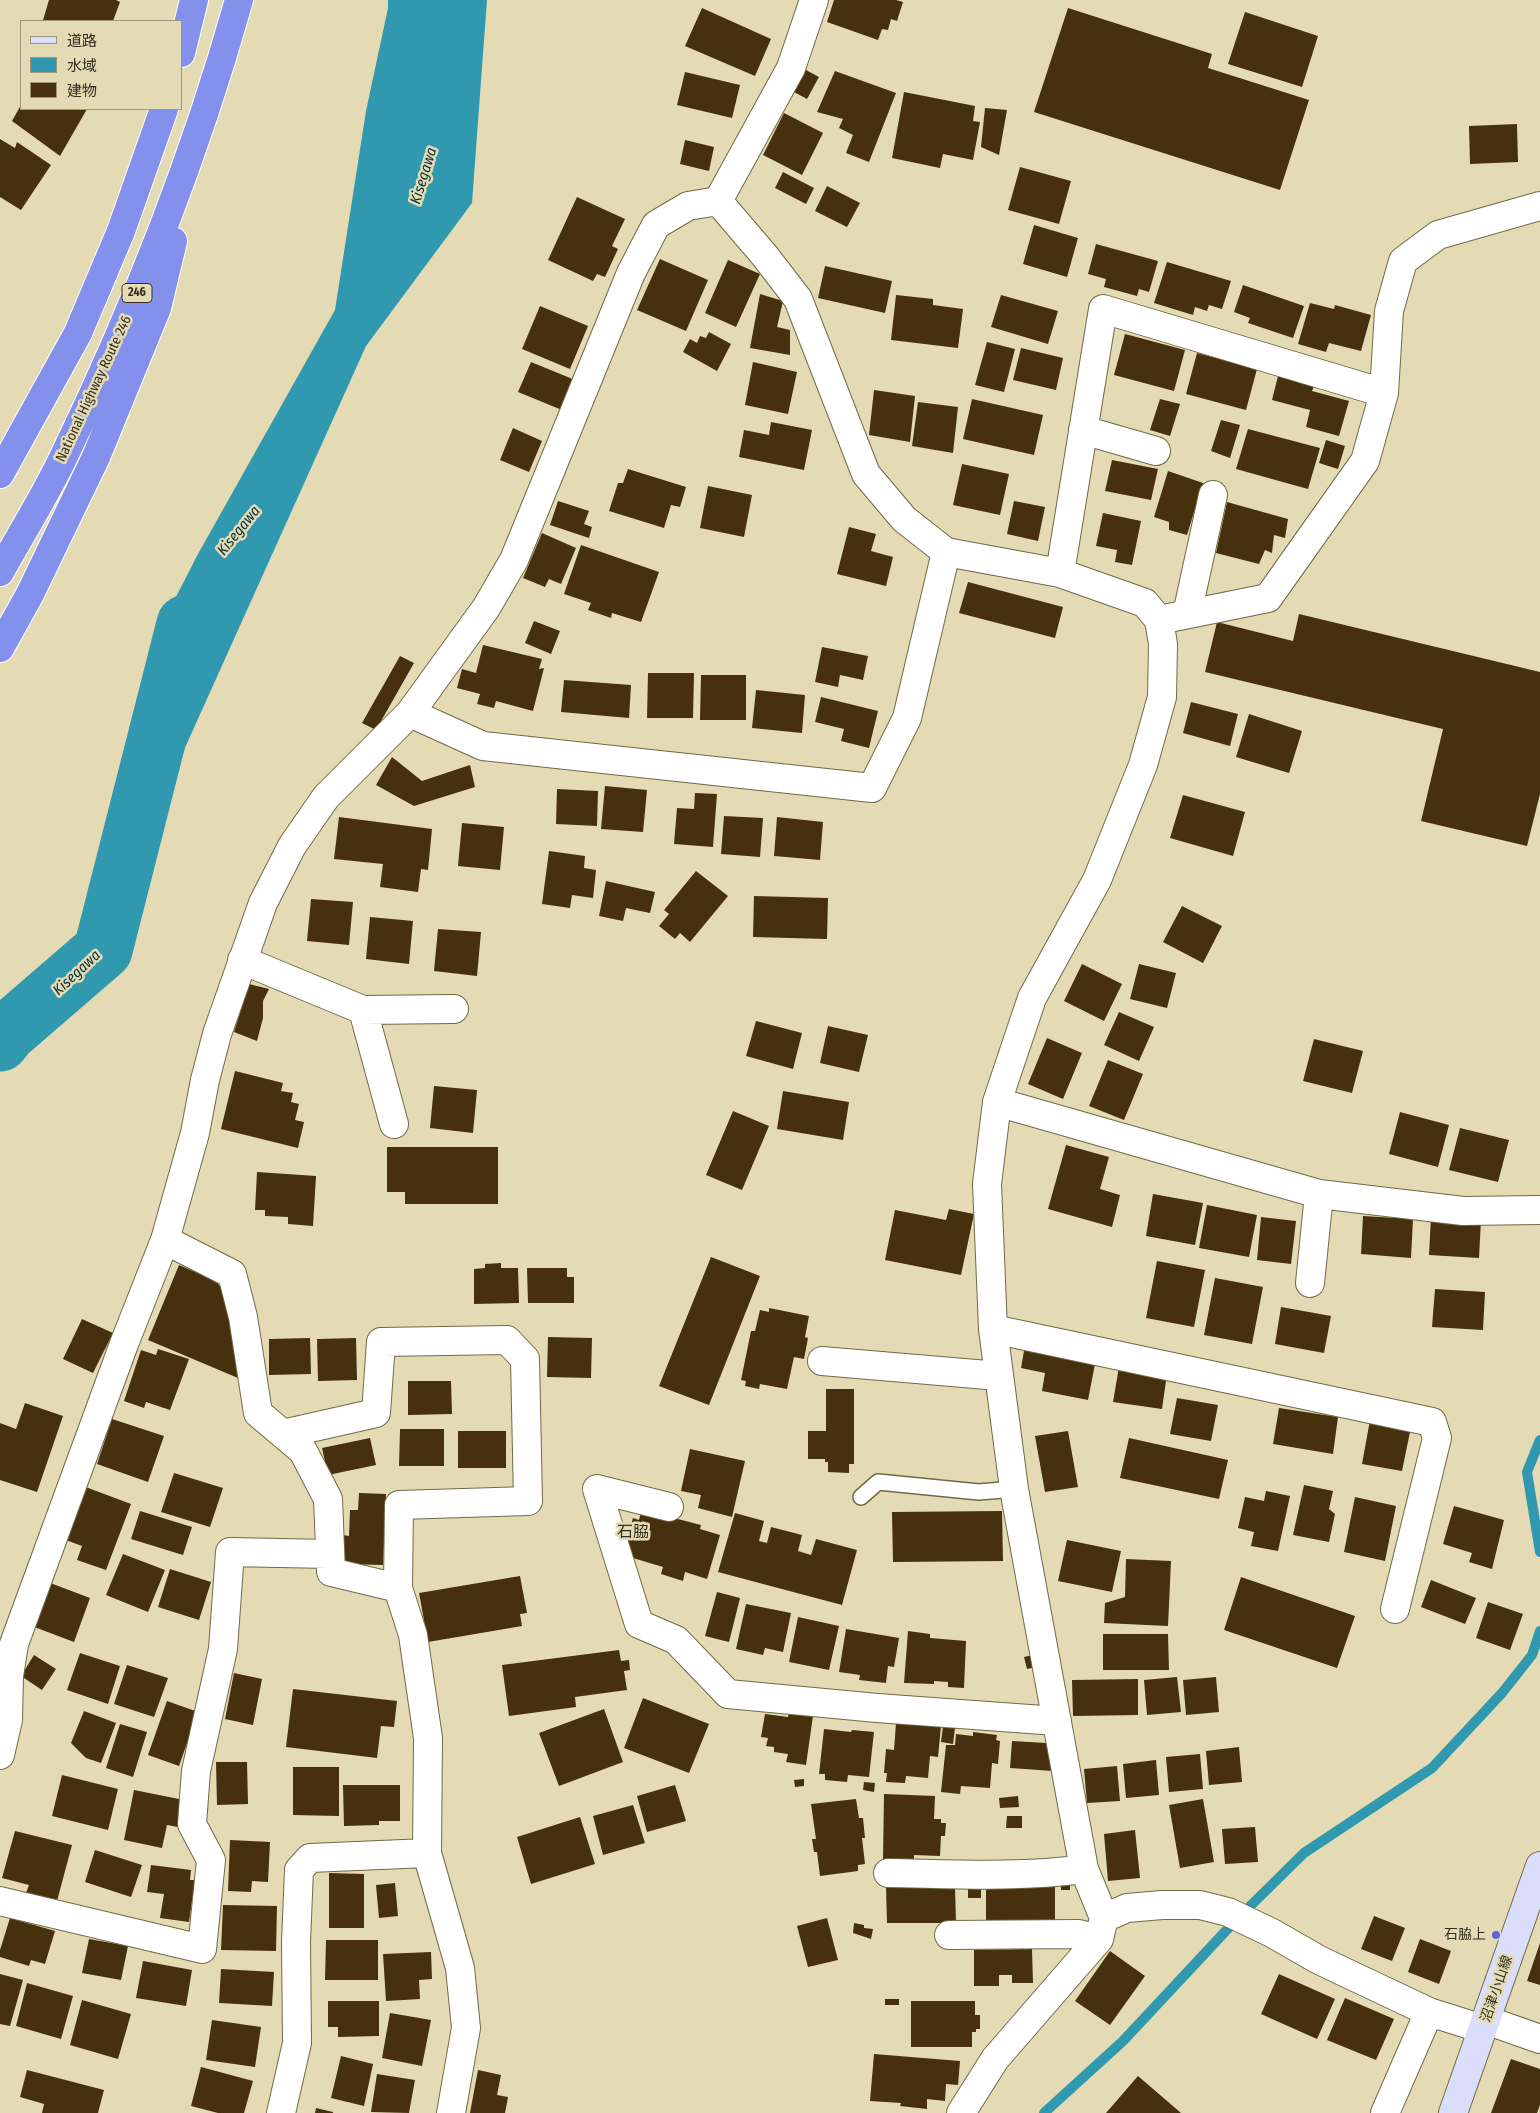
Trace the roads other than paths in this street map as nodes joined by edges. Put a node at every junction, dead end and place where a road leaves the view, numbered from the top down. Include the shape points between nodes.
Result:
1 (194, 0) edge
2 (239, 0) edge
3 (814, 0) edge
4 (182, 49) edge
5 (164, 110) edge
6 (200, 130) junction
7 (718, 201) junction
8 (1540, 206) edge
9 (1384, 393) junction
10 (29, 420) junction
11 (1083, 430) junction
12 (1156, 451) dead end
13 (0, 454) edge
14 (0, 474) edge
15 (1213, 495) dead end
16 (946, 552) junction
17 (0, 572) edge
18 (1060, 574) junction
19 (1187, 614) junction
20 (1159, 620) junction
21 (0, 648) edge
22 (410, 713) junction
23 (242, 960) junction
24 (454, 1009) dead end
25 (363, 1010) junction
26 (997, 1102) junction
27 (394, 1124) dead end
28 (1319, 1194) junction
29 (1540, 1210) edge
30 (165, 1240) junction
31 (1310, 1283) dead end
32 (993, 1329) junction
33 (822, 1362) dead end
34 (999, 1376) junction
35 (283, 1434) junction
36 (1014, 1488) junction
37 (861, 1497) dead end
38 (669, 1507) dead end
39 (330, 1554) junction
40 (398, 1588) junction
41 (1395, 1609) dead end
42 (4, 1676) edge
43 (1057, 1720) junction
44 (0, 1755) edge
45 (427, 1853) junction
46 (1540, 1866) edge
47 (1084, 1868) junction
48 (888, 1873) dead end
49 (0, 1901) edge
50 (1101, 1928) junction
51 (948, 1935) dead end
52 (1429, 2012) junction
53 (1484, 2025) junction
54 (1540, 2039) edge
55 (281, 2113) edge
56 (451, 2113) edge
57 (961, 2113) edge
58 (1385, 2113) edge
59 (1453, 2113) edge

1 - 4 highway
2 - 6 highway, National Highway Route 246 / 246
3 - 7 street via 791,68
5 - 10 highway via 121,231 78,333
6 - 17 highway, National Highway Route 246 / 246 via 139,290 64,457
6 - 21 highway via 157,308 96,457 30,594
7 - 16 street via 798,300 866,474 904,519
7 - 22 street via 688,206 656,225 631,273 514,560 486,608
8 - 9 street via 1438,236 1403,261 1389,311
9 - 11 street via 1103,309
9 - 19 street via 1365,461 1268,598
10 - 13 highway
10 - 14 highway
11 - 12 street
11 - 18 street
15 - 19 street
16 - 18 street
16 - 22 street via 908,718 872,788 483,746
18 - 20 street via 1145,603
19 - 20 street
20 - 26 street via 1163,644 1162,697 1143,765 1098,880 1032,998
22 - 23 street via 326,797 292,846 263,903
23 - 25 street
23 - 30 street via 217,1034 195,1133
24 - 25 street
25 - 27 street
26 - 28 street
26 - 32 street via 986,1184
28 - 29 street via 1463,1211
28 - 31 street
30 - 35 street via 232,1274 243,1317 258,1413
30 - 42 street
32 - 34 street
32 - 41 street via 1432,1422 1437,1438
33 - 34 street
34 - 36 street
35 - 39 street via 303,1451 328,1499
35 - 40 street via 376,1413 381,1342 507,1340 525,1359 528,1501 399,1505
36 - 37 lane via 979,1492 878,1482
36 - 43 street
38 - 43 street via 597,1489 639,1624 676,1640 728,1694
39 - 40 street via 331,1572
39 - 49 street via 230,1552 222,1650 196,1771 192,1824 211,1860 202,1949
40 - 45 street via 413,1636 428,1738
42 - 44 street via 8,1720
43 - 47 street
45 - 55 street via 310,1858 298,1870 297,2044
45 - 56 street via 460,1968 466,2028
46 - 53 main road, 沼津小山線
47 - 48 street via 1062,1872 987,1874
47 - 50 street
50 - 51 street via 1079,1934
50 - 52 street via 1128,1908 1200,1905 1228,1912
50 - 57 street via 995,2059
52 - 53 street
52 - 58 street
53 - 54 street
53 - 59 main road, 沼津小山線

